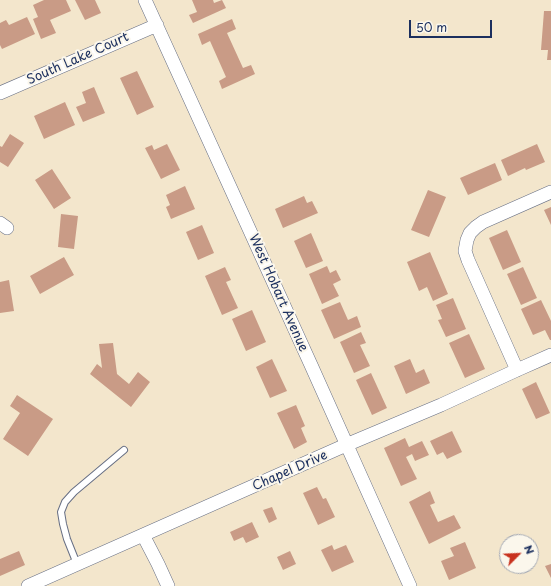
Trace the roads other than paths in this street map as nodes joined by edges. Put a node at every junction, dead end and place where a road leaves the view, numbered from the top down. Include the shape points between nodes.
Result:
1 (145, 0) edge
2 (156, 25) junction
3 (0, 93) edge
4 (551, 192) edge
5 (551, 355) edge
6 (517, 370) junction
7 (346, 446) junction
8 (124, 450) dead end
9 (143, 535) junction
10 (77, 564) junction
11 (28, 586) edge
12 (168, 586) edge
13 (410, 586) edge

1 - 2 street, West Hobart Avenue
2 - 3 street, South Lake Court
2 - 7 street, West Hobart Avenue
4 - 6 street via 483,222 470,233 467,240 465,251 468,260
5 - 6 street, Chapel Drive
6 - 7 street, Chapel Drive
7 - 9 street, Chapel Drive
7 - 13 street, West Hobart Avenue
8 - 10 lane via 65,502 61,512 63,524
9 - 10 street, Chapel Drive
9 - 12 street
10 - 11 street, Chapel Drive

